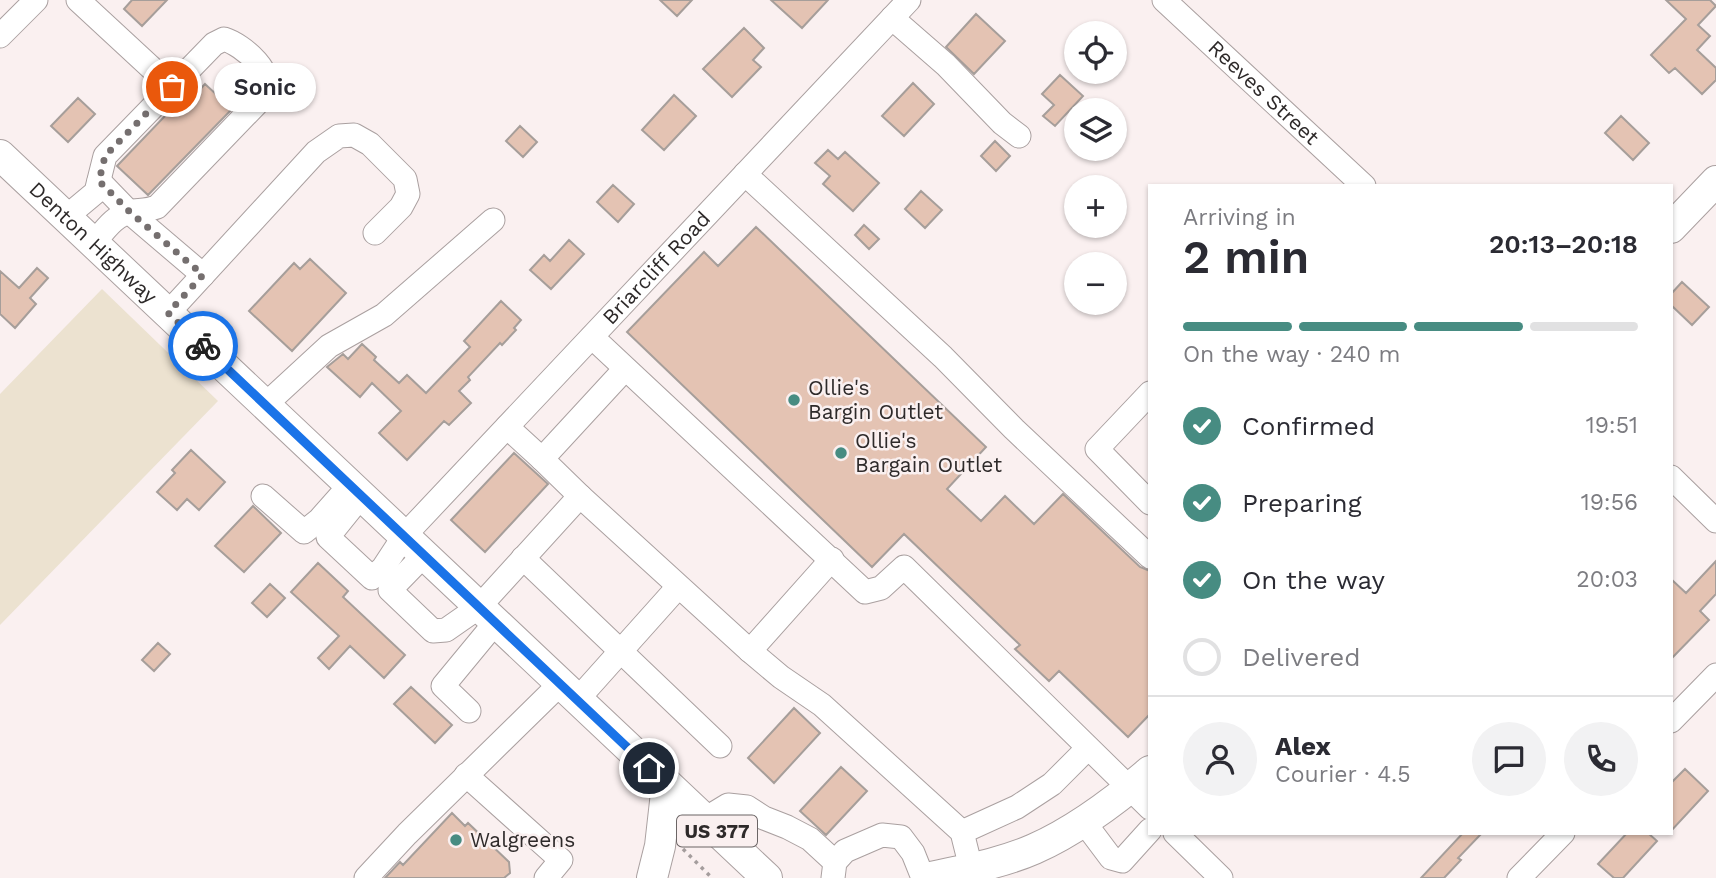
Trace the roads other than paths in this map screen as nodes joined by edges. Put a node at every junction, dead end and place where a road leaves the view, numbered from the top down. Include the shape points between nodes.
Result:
1 (36, 0) edge
2 (78, 0) edge
3 (909, 0) edge
4 (1164, 0) edge
5 (892, 18) junction
6 (3, 26) edge
7 (172, 87) junction
8 (1019, 136) dead end
9 (0, 155) edge
10 (745, 174) junction
11 (99, 181) junction
12 (1716, 181) edge
13 (1362, 184) edge
14 (130, 212) junction
15 (66, 217) junction
16 (493, 220) dead end
17 (1673, 226) edge
18 (375, 233) dead end
19 (94, 243) junction
20 (203, 275) junction
21 (168, 313) junction
22 (592, 337) junction
23 (625, 369) junction
24 (1148, 395) edge
25 (265, 405) junction
26 (507, 427) junction
27 (541, 458) junction
28 (1673, 479) edge
29 (356, 490) junction
30 (263, 496) dead end
31 (580, 496) junction
32 (1148, 501) edge
33 (1716, 522) edge
34 (414, 545) junction
35 (1148, 555) edge
36 (523, 558) junction
37 (832, 559) junction
38 (678, 587) junction
39 (487, 615) junction
40 (620, 651) junction
41 (750, 651) junction
42 (1716, 675) edge
43 (569, 692) junction
44 (469, 711) dead end
45 (1673, 719) edge
46 (720, 746) dead end
47 (1088, 748) junction
48 (466, 775) junction
49 (667, 785) junction
50 (1143, 789) edge
51 (705, 819) junction
52 (1084, 822) junction
53 (962, 832) junction
54 (1148, 832) edge
55 (1177, 835) edge
56 (1561, 835) edge
57 (834, 870) edge
58 (991, 870) edge
59 (366, 878) edge
60 (546, 878) edge
61 (652, 878) edge
62 (767, 878) edge
63 (924, 878) edge
64 (1221, 878) edge
65 (1519, 878) edge

1 - 6 street
2 - 7 street
3 - 5 street, Briarcliff Road
4 - 13 street, Reeves Street
5 - 8 street
5 - 10 street, Briarcliff Road
7 - 11 street via 105,156
7 - 14 street via 214,44 224,40 240,46 268,82 268,90 251,112 157,207
9 - 15 main road, Denton Highway / US 377
10 - 22 street, Briarcliff Road
10 - 35 street via 943,356
11 - 14 street
11 - 15 street via 96,192
12 - 17 main road
14 - 19 street via 113,221
14 - 20 street
15 - 19 main road, Denton Highway / US 377
16 - 25 street via 384,315 329,346
18 - 20 street via 408,194 405,179 370,144 354,135 339,136 316,152
19 - 21 main road, Denton Highway / US 377
20 - 21 street
21 - 25 main road, Denton Highway / US 377
22 - 23 street
22 - 26 street, Briarcliff Road
23 - 27 street
23 - 37 street
24 - 32 street via 1097,449
25 - 29 main road, Denton Highway / US 377
26 - 27 street
26 - 34 street, Briarcliff Road
27 - 31 street
28 - 33 street
29 - 30 street via 304,532
29 - 34 main road, Denton Highway / US 377
29 - 34 street via 328,537 336,545 372,578
31 - 36 street
31 - 38 street
34 - 39 main road, Denton Highway / US 377
34 - 39 street via 390,590 433,631
36 - 39 street
36 - 40 street
37 - 41 street
37 - 47 street via 865,592 881,588 904,567
38 - 40 street
38 - 41 street
39 - 43 main road, Denton Highway / US 377
39 - 44 street via 443,686
40 - 43 street
40 - 46 street
41 - 53 street via 822,705
42 - 45 street
43 - 48 street
43 - 49 main road, Denton Highway / US 377
47 - 50 street
47 - 53 street via 1052,784 1017,807
48 - 59 street
48 - 60 street via 561,860
49 - 51 main road, Denton Highway / US 377
49 - 61 main road
50 - 52 main road
51 - 57 street via 728,805 747,807 810,839
51 - 62 main road, Denton Highway / US 377
52 - 54 street via 1111,859 1122,861
52 - 58 main road
53 - 58 street
55 - 64 street
56 - 65 street
57 - 63 street via 845,851 882,835 901,838
58 - 63 main road

